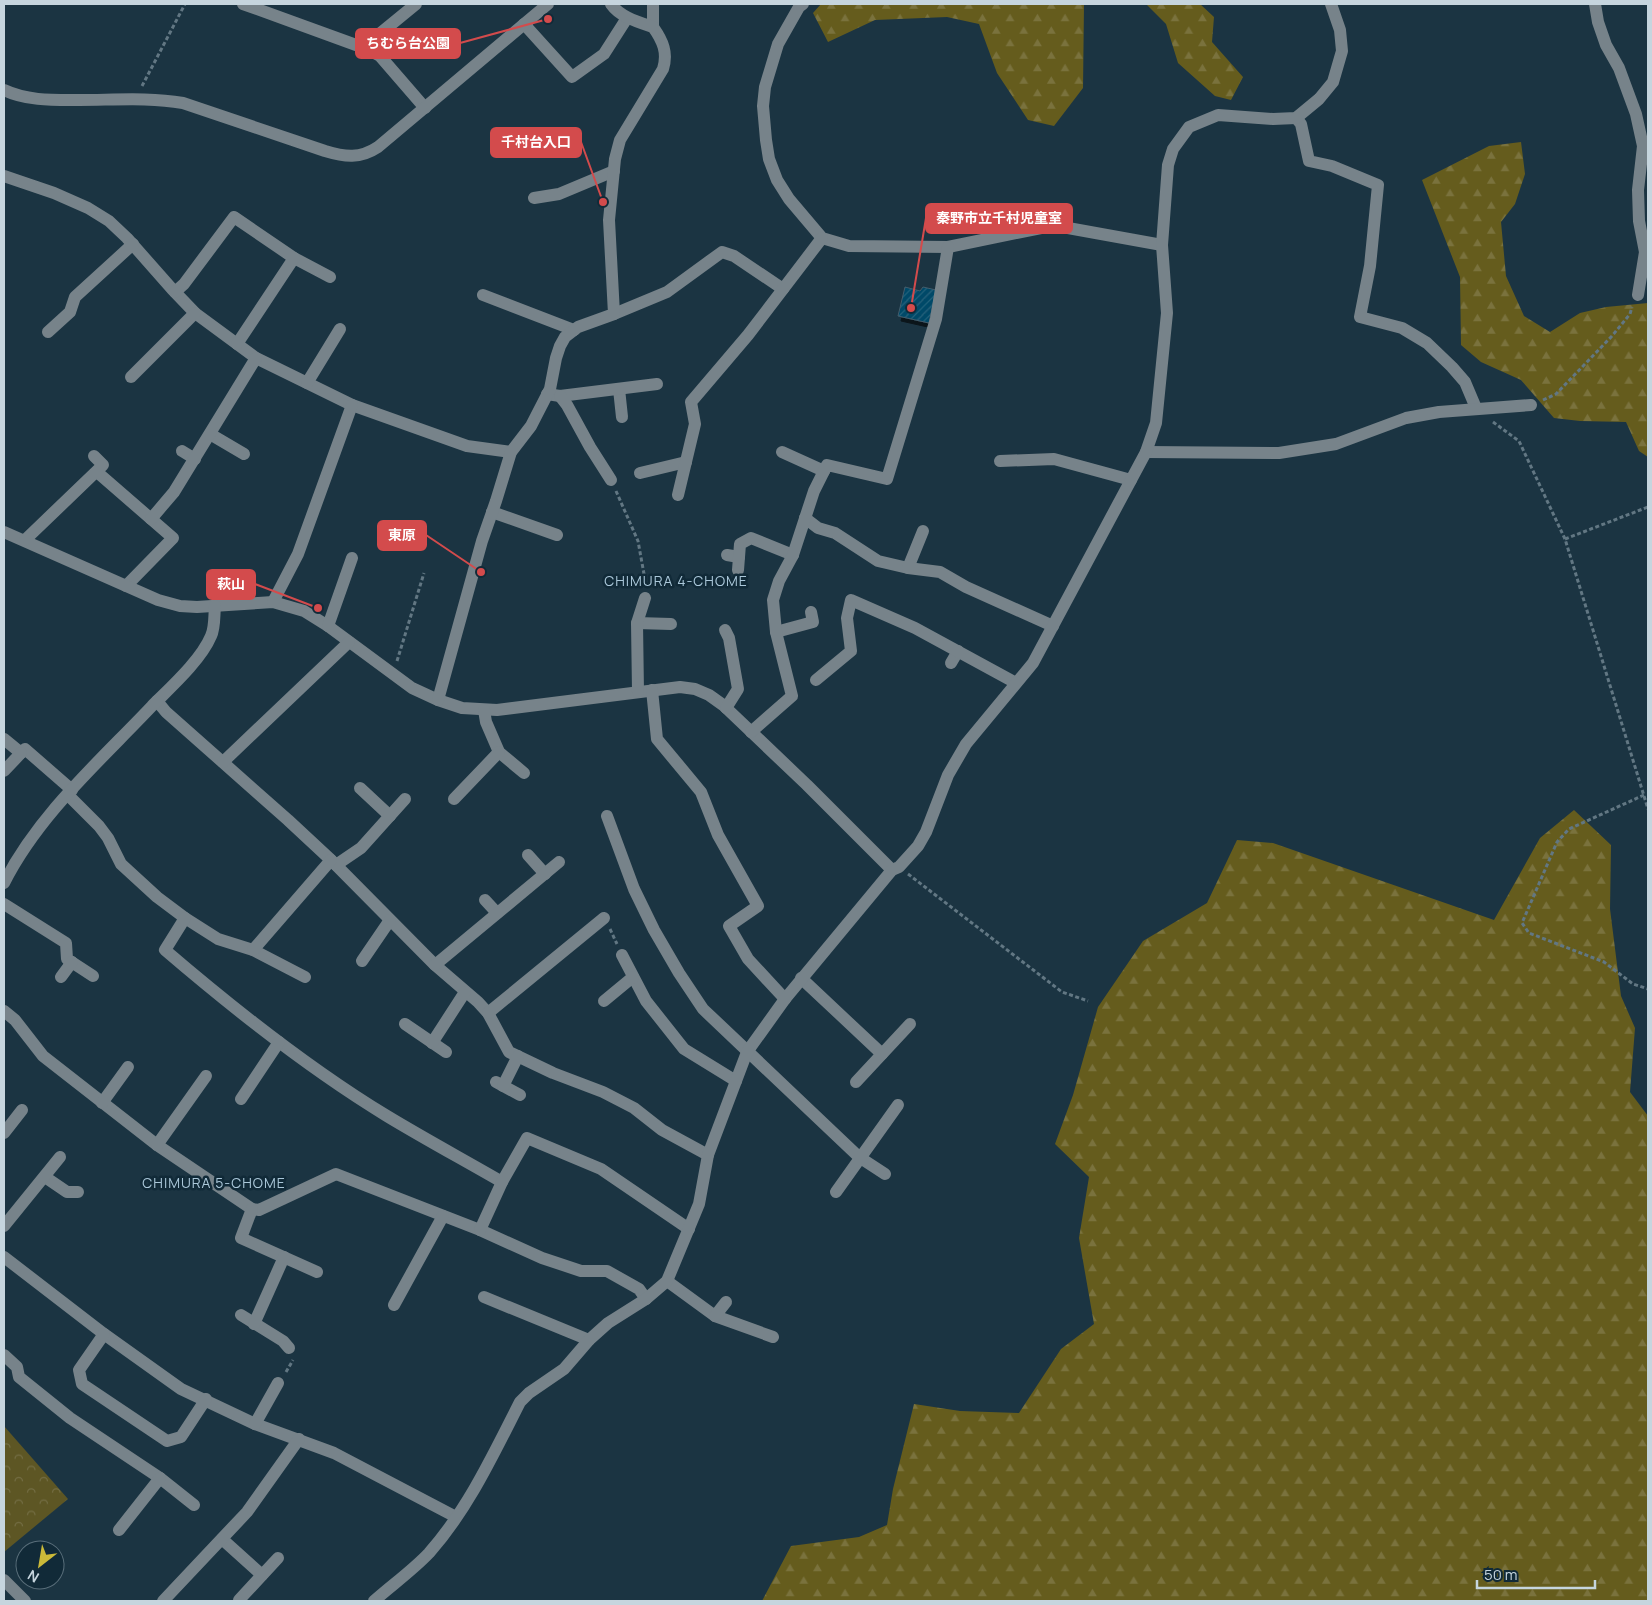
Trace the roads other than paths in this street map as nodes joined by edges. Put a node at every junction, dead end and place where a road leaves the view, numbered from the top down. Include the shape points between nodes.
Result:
1 (243, 4) edge
2 (416, 4) edge
3 (548, 4) edge
4 (611, 4) edge
5 (653, 4) edge
6 (1330, 4) edge
7 (1595, 4) edge
8 (800, 5) edge
9 (627, 18) junction
10 (524, 24) junction
11 (653, 27) junction
12 (367, 49) junction
13 (4, 90) edge
14 (426, 108) junction
15 (1296, 118) junction
16 (614, 171) junction
17 (4, 176) edge
18 (534, 198) dead end
19 (822, 238) junction
20 (1646, 242) edge
21 (133, 244) junction
22 (1162, 245) junction
23 (948, 247) junction
24 (294, 258) junction
25 (330, 277) dead end
26 (783, 289) junction
27 (175, 292) junction
28 (483, 295) dead end
29 (1638, 295) road end
30 (195, 313) junction
31 (614, 314) junction
32 (340, 329) dead end
33 (574, 330) junction
34 (48, 332) dead end
35 (237, 344) junction
36 (256, 358) junction
37 (140, 374) dead end
38 (307, 384) junction
39 (657, 384) dead end
40 (619, 389) junction
41 (554, 395) junction
42 (352, 405) junction
43 (1531, 405) road end
44 (1476, 408) junction
45 (622, 417) dead end
46 (210, 434) junction
47 (182, 450) dead end
48 (511, 452) junction
49 (782, 452) dead end
50 (1146, 452) junction
51 (244, 454) dead end
52 (94, 456) dead end
53 (195, 459) junction
54 (686, 462) junction
55 (1000, 462) dead end
56 (824, 471) junction
57 (97, 472) junction
58 (640, 473) dead end
59 (611, 480) road end
60 (1131, 480) junction
61 (678, 495) dead end
62 (492, 512) junction
63 (805, 518) junction
64 (151, 519) junction
65 (923, 531) dead end
66 (4, 532) edge
67 (557, 535) dead end
68 (25, 540) junction
69 (792, 555) junction
70 (352, 558) dead end
71 (908, 568) junction
72 (738, 570) dead end
73 (126, 586) junction
74 (645, 598) road end
75 (273, 602) junction
76 (215, 606) junction
77 (811, 612) dead end
78 (637, 623) junction
79 (671, 624) dead end
80 (328, 626) junction
81 (1054, 626) junction
82 (725, 630) dead end
83 (776, 632) junction
84 (349, 642) junction
85 (958, 652) junction
86 (951, 663) dead end
87 (816, 680) dead end
88 (1016, 683) junction
89 (652, 690) junction
90 (638, 692) junction
91 (438, 700) junction
92 (157, 701) junction
93 (726, 708) junction
94 (484, 710) junction
95 (751, 732) junction
96 (4, 739) edge
97 (499, 752) junction
98 (21, 753) junction
99 (223, 762) junction
100 (4, 771) edge
101 (524, 772) dead end
102 (360, 788) dead end
103 (70, 793) junction
104 (405, 799) dead end
105 (454, 799) dead end
106 (390, 816) junction
107 (607, 816) dead end
108 (528, 855) dead end
109 (333, 862) junction
110 (559, 862) dead end
111 (896, 869) junction
112 (545, 874) junction
113 (4, 883) edge
114 (485, 900) dead end
115 (4, 904) edge
116 (497, 913) junction
117 (184, 918) junction
118 (604, 918) road end
119 (390, 920) junction
120 (254, 950) junction
121 (622, 954) road end
122 (362, 961) dead end
123 (72, 962) junction
124 (434, 965) junction
125 (93, 976) dead end
126 (634, 977) junction
127 (61, 978) dead end
128 (305, 978) dead end
129 (802, 978) junction
130 (465, 992) junction
131 (785, 999) junction
132 (604, 1001) dead end
133 (4, 1011) edge
134 (488, 1013) junction
135 (405, 1024) dead end
136 (910, 1024) dead end
137 (278, 1042) junction
138 (432, 1043) junction
139 (446, 1052) dead end
140 (747, 1052) junction
141 (882, 1054) junction
142 (518, 1056) junction
143 (128, 1067) dead end
144 (206, 1076) dead end
145 (736, 1081) junction
146 (856, 1082) dead end
147 (520, 1095) dead end
148 (241, 1099) dead end
149 (102, 1102) junction
150 (898, 1105) dead end
151 (22, 1110) dead end
152 (8, 1118) edge
153 (4, 1133) edge
154 (156, 1146) junction
155 (708, 1155) junction
156 (60, 1156) dead end
157 (859, 1158) junction
158 (885, 1174) dead end
159 (45, 1177) junction
160 (502, 1182) junction
161 (78, 1192) dead end
162 (836, 1192) dead end
163 (252, 1209) junction
164 (444, 1216) junction
165 (4, 1226) edge
166 (689, 1229) junction
167 (480, 1230) junction
168 (4, 1257) edge
169 (284, 1257) junction
170 (317, 1272) dead end
171 (667, 1281) junction
172 (484, 1297) dead end
173 (646, 1298) junction
174 (726, 1302) dead end
175 (394, 1305) dead end
176 (241, 1315) dead end
177 (715, 1316) junction
178 (254, 1324) junction
179 (104, 1334) junction
180 (773, 1337) dead end
181 (589, 1340) junction
182 (289, 1348) road end
183 (4, 1355) edge
184 (278, 1384) road end
185 (206, 1399) junction
186 (255, 1424) junction
187 (299, 1440) junction
188 (160, 1478) junction
189 (194, 1505) dead end
190 (456, 1518) junction
191 (119, 1530) dead end
192 (222, 1539) junction
193 (278, 1558) dead end
194 (262, 1575) junction
195 (4, 1580) edge
196 (240, 1600) dead end
197 (25, 1601) edge
198 (163, 1601) edge
199 (374, 1601) edge

1 - 12 street
2 - 12 street via 377,36
3 - 10 street
4 - 9 street
5 - 11 street
6 - 15 street via 1340,30 1342,51 1333,82
7 - 20 street via 1606,45 1619,68 1636,114 1643,146 1638,190 1639,221
8 - 19 street via 778,44 765,87 766,140 777,180
9 - 10 street via 604,54 572,77
9 - 11 street
10 - 14 street
11 - 16 street via 664,47 666,59 620,140
12 - 14 street via 380,56
13 - 14 street via 49,100 162,99 183,103 325,151 354,157 378,147
15 - 22 street via 1273,120 1218,115 1189,127 1173,150 1168,165
15 - 44 street via 1301,124 1309,161 1332,166 1378,185 1370,266 1360,317 1402,328 1427,343 1465,382
16 - 18 street via 559,194
16 - 31 street via 608,220
17 - 21 street via 88,208 110,221
19 - 23 street via 849,246
19 - 26 street
20 - 29 street
21 - 27 street
21 - 34 street via 75,297 72,315
22 - 23 street via 1046,227
22 - 50 street via 1167,313 1156,423
23 - 56 street via 936,320 887,479 827,465
24 - 25 street
24 - 27 street via 234,217
24 - 35 street
26 - 31 street via 734,256 722,252 667,292
26 - 54 street via 748,336 690,402 695,424
27 - 30 street
28 - 33 street
30 - 35 street
30 - 37 street
31 - 33 street
32 - 38 street
33 - 41 street via 560,346
35 - 36 street
36 - 38 street
36 - 46 street
38 - 42 street
39 - 40 street
40 - 41 street
40 - 45 street
41 - 48 street
41 - 59 street via 567,405
42 - 48 street via 467,446
42 - 75 street via 298,554
43 - 44 street
44 - 50 street via 1406,418 1336,444 1279,453
46 - 51 street
46 - 53 street
47 - 53 street
48 - 62 street
49 - 56 street
50 - 60 street
52 - 57 street via 103,465
53 - 64 street via 174,492
54 - 58 street
54 - 61 street
55 - 60 street via 1054,458
56 - 63 street
57 - 64 street
57 - 68 street
60 - 81 street
62 - 67 street
62 - 91 street
63 - 69 street
63 - 71 street via 878,561
64 - 73 street via 173,538
65 - 71 street
66 - 68 street
68 - 73 street
69 - 72 street via 752,538 740,544 733,556
69 - 83 street via 773,600
70 - 80 street
71 - 81 street via 940,572
73 - 76 street via 180,606
74 - 78 street
75 - 76 street
75 - 80 street via 304,611
76 - 92 street via 213,634 206,646
77 - 83 street via 813,622
78 - 79 street
78 - 90 street
80 - 84 street
81 - 88 street via 1033,663
82 - 93 street via 737,652 738,689
83 - 95 street via 792,696
84 - 91 street via 412,688
84 - 99 street
85 - 86 street
85 - 87 street via 900,621 851,600 847,618 851,651
85 - 88 street
88 - 111 street via 966,744 948,775 926,832 918,846
89 - 90 street
89 - 93 street via 680,686 695,689
89 - 131 street via 656,739 701,792 718,835 758,906 729,926 748,959
90 - 94 street
91 - 94 street via 462,708
92 - 99 street
92 - 103 street
93 - 95 street
94 - 97 street
95 - 111 street
96 - 98 street
97 - 101 street
97 - 105 street
98 - 100 street
98 - 103 street via 25,749
99 - 109 street
102 - 106 street
103 - 113 street via 49,814
103 - 117 street via 108,838 122,864
104 - 106 street
106 - 109 street via 361,848
107 - 140 street via 634,889 674,964 703,1009
108 - 112 street
109 - 119 street
109 - 120 street
110 - 112 street
111 - 129 street
112 - 116 street
114 - 116 street
115 - 123 street via 66,943 67,959
116 - 124 street
117 - 120 street via 218,938
117 - 137 street via 165,950
118 - 134 street
119 - 122 street
119 - 124 street
120 - 128 street
121 - 126 street
123 - 125 street
123 - 127 street
124 - 130 street
126 - 132 street
126 - 145 street via 646,1001 684,1048
129 - 131 street
129 - 141 street
130 - 134 street
130 - 138 street
131 - 140 street
133 - 149 street via 16,1020 43,1056
134 - 142 street via 509,1052
135 - 138 street
136 - 141 street
137 - 148 street
137 - 160 street via 386,1116
138 - 139 street
140 - 145 street
140 - 157 street
141 - 146 street
142 - 147 street via 499,1084
142 - 155 street via 634,1108 662,1130
143 - 149 street
144 - 154 street
145 - 155 street
149 - 154 street
150 - 157 street
151 - 152 street
152 - 153 street
154 - 163 street
155 - 166 street via 699,1204
156 - 159 street
157 - 158 street
157 - 162 street
159 - 161 street via 67,1192
159 - 165 street
160 - 166 street via 527,1138 601,1169
160 - 167 street
163 - 164 street via 259,1210 336,1174
163 - 169 street via 241,1238
164 - 167 street
164 - 175 street
166 - 171 street
167 - 173 street via 542,1258 581,1271 607,1271 639,1289
168 - 179 street
169 - 170 street
169 - 178 street
171 - 173 street
171 - 177 street
172 - 181 street
173 - 181 street
174 - 177 street
176 - 178 street
177 - 180 street
178 - 182 street
179 - 185 street via 181,1389
179 - 185 street via 79,1370 82,1384 167,1441 181,1437
181 - 190 street via 564,1369 520,1402 477,1486
183 - 188 street via 17,1367 19,1377 70,1418
184 - 186 street
185 - 186 street
186 - 187 street
187 - 190 street via 334,1453
187 - 192 street via 247,1512
188 - 189 street
188 - 191 street
190 - 199 street via 428,1553
192 - 194 street
192 - 198 street
193 - 194 street
194 - 196 street
195 - 197 street

